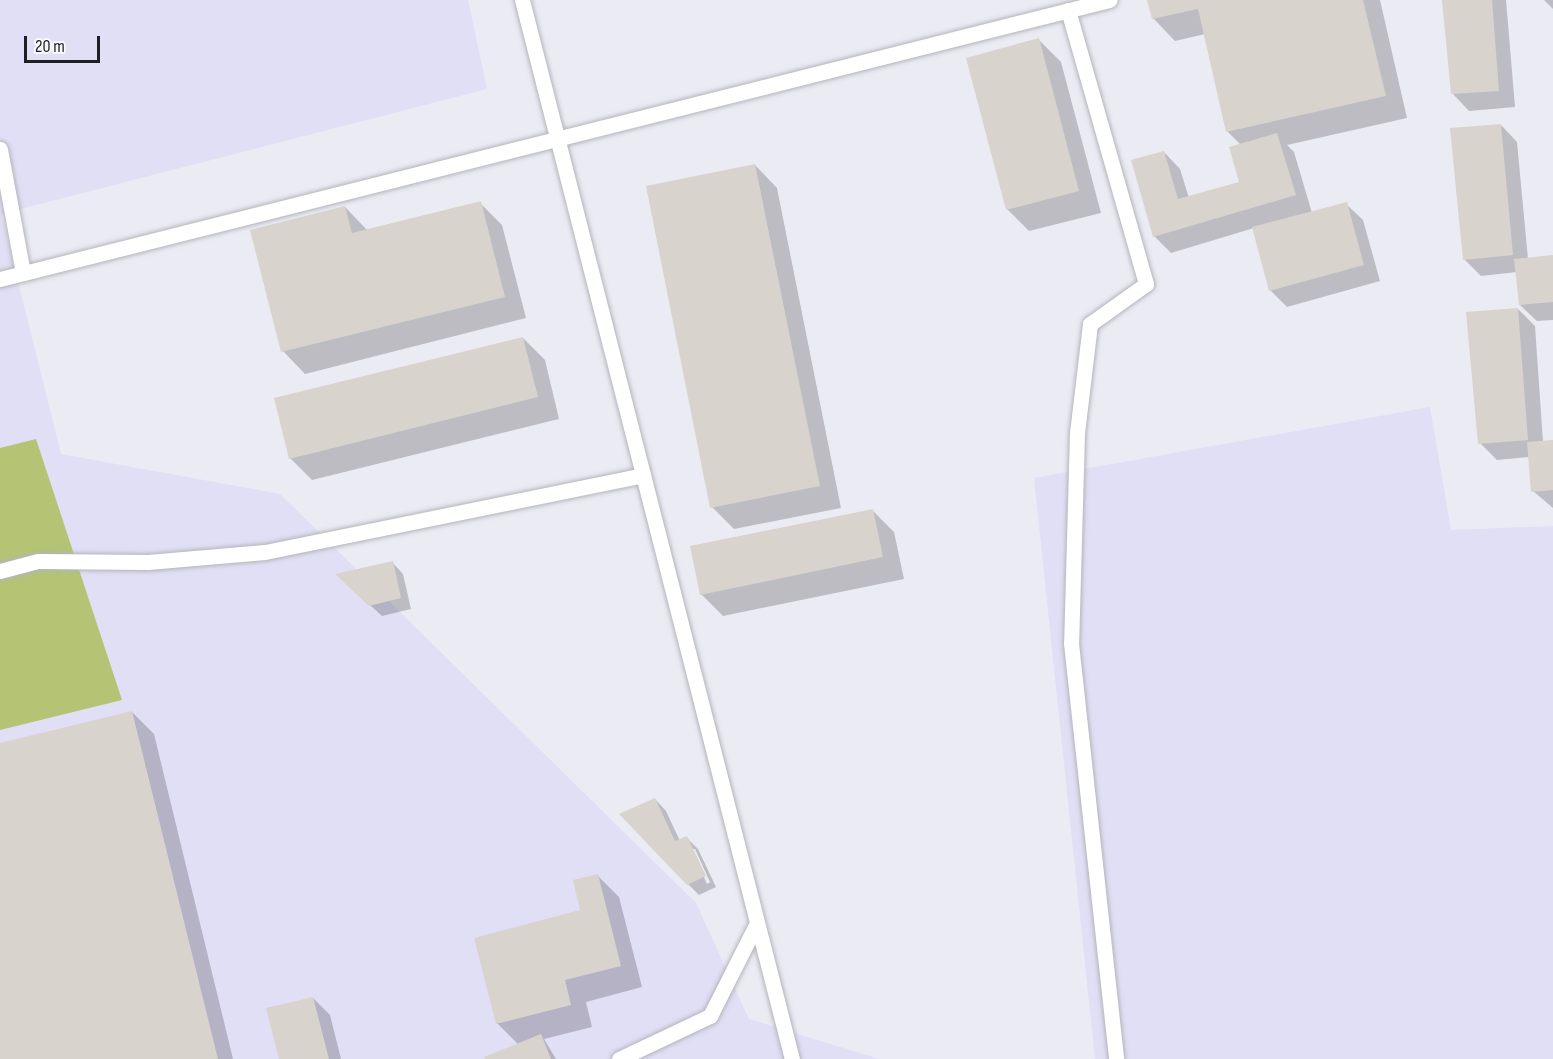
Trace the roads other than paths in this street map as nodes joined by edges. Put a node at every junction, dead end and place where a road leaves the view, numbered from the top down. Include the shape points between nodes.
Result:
1 (522, 0) edge
2 (1109, 0) edge
3 (1068, 10) junction
4 (558, 140) junction
5 (0, 149) edge
6 (23, 273) junction
7 (0, 279) edge
8 (643, 476) junction
9 (0, 571) edge
10 (757, 922) junction
11 (620, 1059) edge
12 (792, 1059) edge
13 (1116, 1059) edge

1 - 4 lane
2 - 3 lane
3 - 4 lane
3 - 13 lane via 1146,284 1090,324 1077,433 1071,644
4 - 6 lane
4 - 8 lane
5 - 6 lane
6 - 7 lane
8 - 9 lane via 265,552 148,562 38,561
8 - 10 lane
10 - 11 lane via 710,1016
10 - 12 lane

